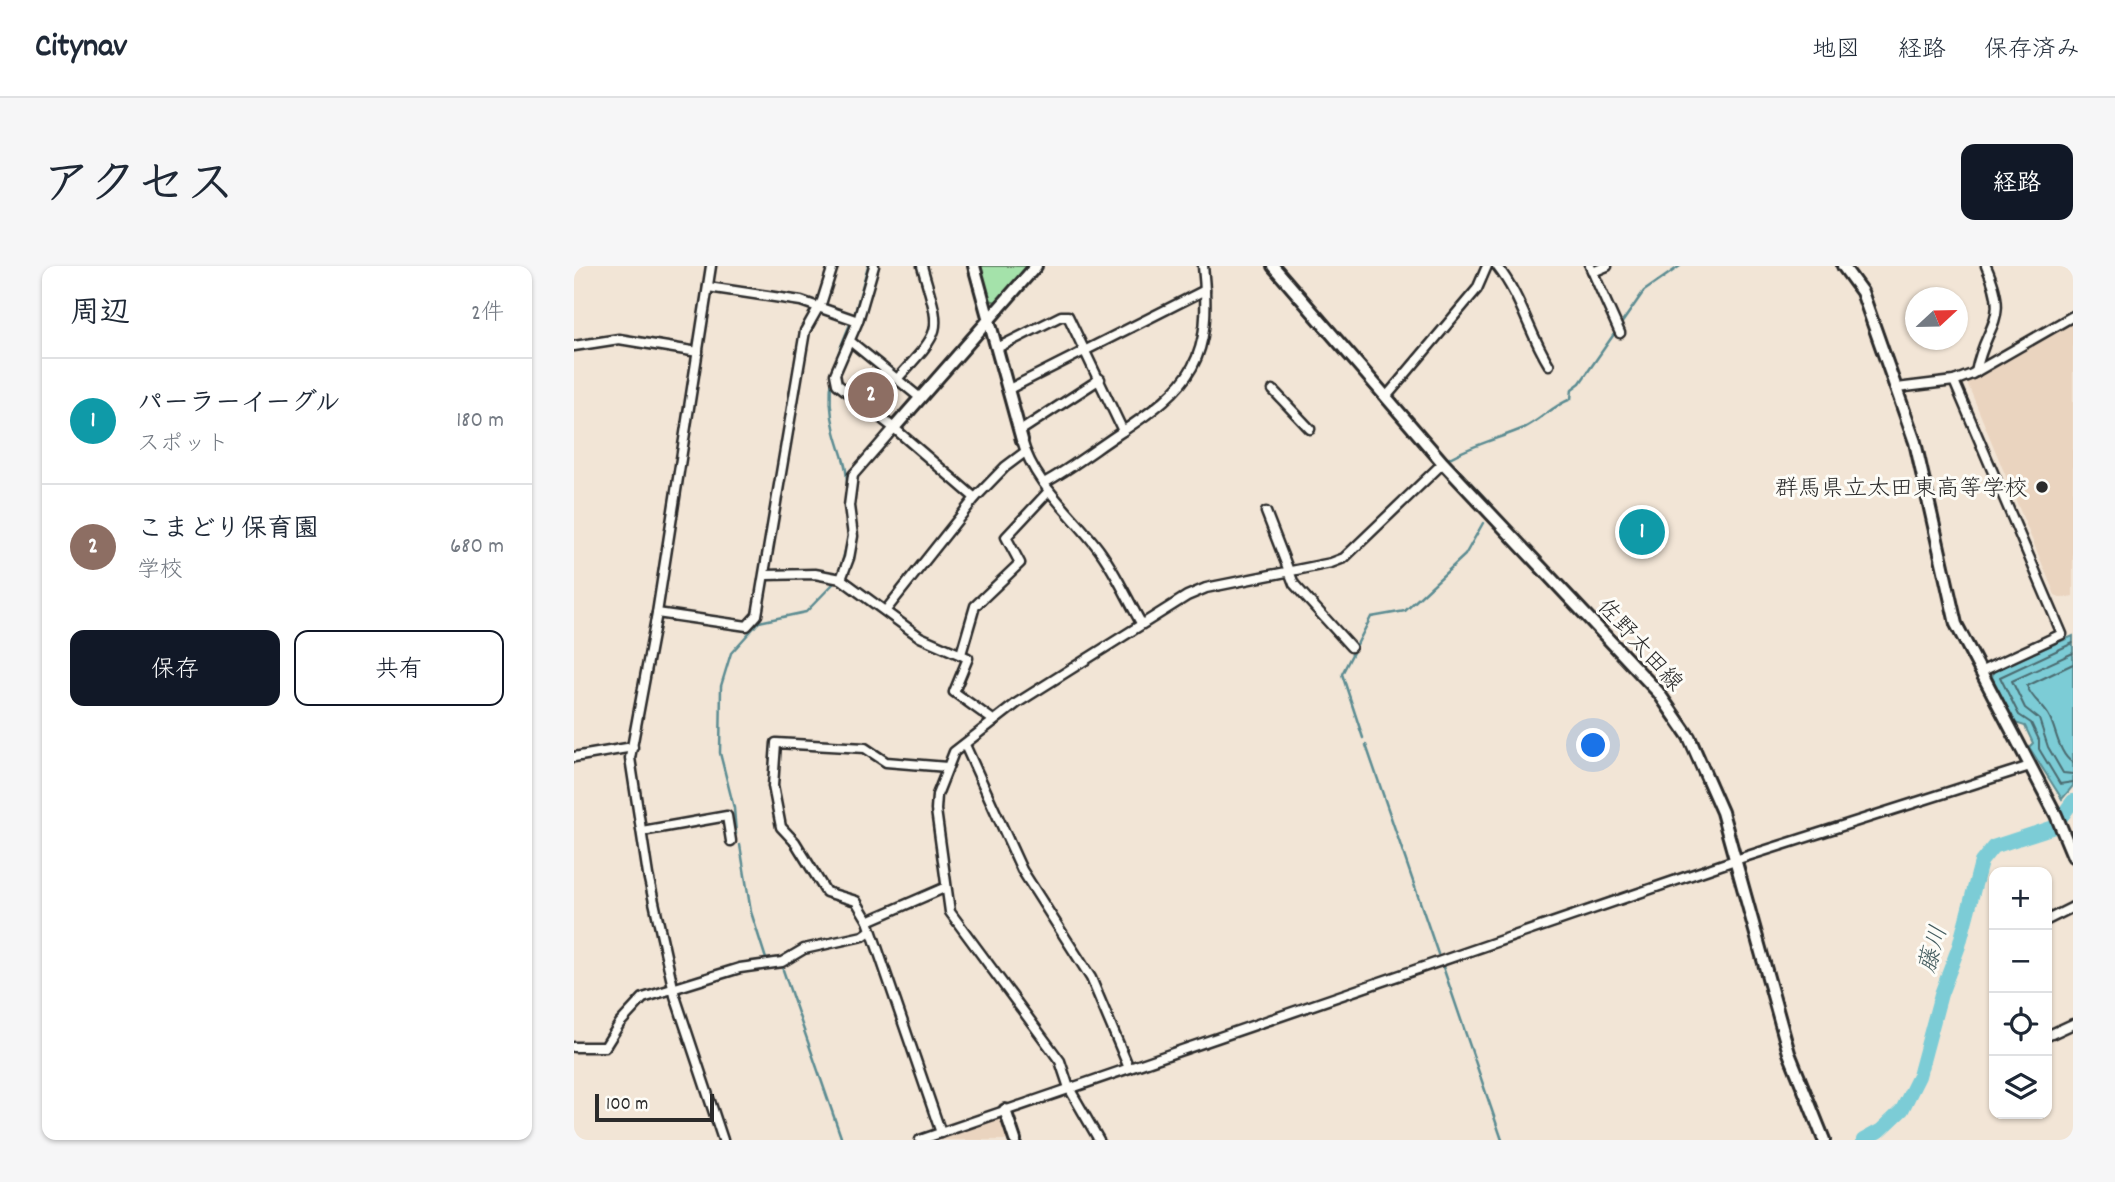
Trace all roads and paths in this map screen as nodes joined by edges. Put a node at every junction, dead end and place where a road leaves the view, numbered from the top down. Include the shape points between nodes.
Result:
1 (711, 266) edge
2 (833, 266) edge
3 (874, 266) edge
4 (922, 266) edge
5 (974, 266) edge
6 (1036, 266) edge
7 (1203, 266) edge
8 (1273, 266) edge
9 (1487, 266) edge
10 (1497, 266) edge
11 (1607, 266) edge
12 (1843, 266) edge
13 (1986, 266) edge
14 (1592, 269) edge
15 (708, 287) junction
16 (1205, 290) junction
17 (817, 306) junction
18 (2073, 316) edge
19 (988, 318) junction
20 (858, 321) junction
21 (1619, 330) dead end
22 (849, 341) junction
23 (574, 346) edge
24 (997, 348) junction
25 (1086, 351) junction
26 (698, 352) junction
27 (1549, 365) dead end
28 (1976, 372) junction
29 (897, 379) junction
30 (1100, 379) junction
31 (1954, 381) junction
32 (1896, 388) junction
33 (1009, 389) junction
34 (1273, 390) dead end
35 (919, 397) junction
36 (1387, 397) junction
37 (894, 428) junction
38 (1310, 429) dead end
39 (1123, 431) junction
40 (1021, 435) junction
41 (1025, 452) junction
42 (1443, 463) junction
43 (1047, 487) junction
44 (975, 498) junction
45 (1266, 512) dead end
46 (1288, 573) junction
47 (766, 575) junction
48 (841, 579) junction
49 (886, 610) junction
50 (657, 613) junction
51 (1141, 623) junction
52 (1350, 647) dead end
53 (961, 653) junction
54 (1980, 672) junction
55 (993, 720) junction
56 (965, 745) junction
57 (634, 747) junction
58 (574, 757) edge
59 (2030, 766) junction
60 (947, 767) junction
61 (642, 831) junction
62 (732, 841) dead end
63 (2073, 856) edge
64 (1735, 860) junction
65 (944, 888) junction
66 (2073, 907) edge
67 (2052, 918) edge
68 (869, 921) junction
69 (870, 931) junction
70 (673, 989) junction
71 (2073, 1024) edge
72 (2052, 1034) edge
73 (574, 1047) edge
74 (1129, 1068) junction
75 (1069, 1088) junction
76 (1005, 1110) junction
77 (941, 1133) junction
78 (723, 1140) edge
79 (920, 1140) edge
80 (1015, 1140) edge
81 (1099, 1140) edge
82 (1824, 1140) edge

1 - 15 street
2 - 17 street
3 - 20 street
4 - 29 street via 937,318 936,331
5 - 19 street
6 - 19 street
7 - 16 street
8 - 36 street, 佐野太田線
9 - 36 street via 1477,289
10 - 27 street via 1517,294 1532,337
11 - 14 street
12 - 32 street via 1862,292
13 - 28 street via 2000,312
14 - 21 street
15 - 17 street
15 - 26 street
16 - 25 street
16 - 39 street via 1206,321 1188,377 1142,420
17 - 20 street
17 - 47 street via 805,331
18 - 28 street
19 - 24 street
19 - 35 street
20 - 22 street
22 - 29 street
22 - 37 street via 835,380
23 - 26 street via 618,339
24 - 25 street via 1065,315
24 - 33 street
25 - 30 street
25 - 33 street
26 - 50 street
28 - 31 street
29 - 35 street
30 - 39 street
30 - 40 street
31 - 32 street
31 - 54 street via 2062,634
32 - 54 street via 1921,467 1955,624
33 - 40 street
34 - 38 street
35 - 37 street
36 - 42 street, 佐野太田線
37 - 44 street
37 - 48 street via 853,475 849,498 853,536
39 - 43 street
40 - 41 street
41 - 43 street
41 - 44 street
42 - 46 street via 1344,558
42 - 64 street, 佐野太田線 via 1674,713 1709,777
43 - 51 street via 1103,555
43 - 53 street via 1006,537 1020,563 975,607
44 - 49 street
45 - 46 street
46 - 51 street via 1206,589
46 - 52 street
47 - 48 street via 815,574
47 - 50 street via 761,607 747,626
48 - 49 street
49 - 53 street via 920,637
50 - 57 street
51 - 55 street
53 - 55 street via 968,659 954,692
54 - 59 street
55 - 56 street
56 - 60 street via 954,752
56 - 74 street via 1022,870 1091,978
57 - 58 street
57 - 61 street via 630,768
59 - 63 street
59 - 64 street
60 - 65 street via 936,810
60 - 68 street via 886,762 865,748 776,743 772,786 781,827 827,892 856,901
61 - 62 street via 727,816
61 - 70 street
64 - 74 street
64 - 82 street, 佐野太田線 via 1789,1054
65 - 68 street
65 - 75 street via 950,912 1060,1060
66 - 67 street
68 - 69 street
69 - 70 street via 804,949 782,962 740,968
69 - 77 street
70 - 73 street via 643,998 605,1047
70 - 78 street
71 - 72 street
74 - 75 street
75 - 76 street
75 - 81 street
76 - 77 street
76 - 80 street
77 - 79 street

